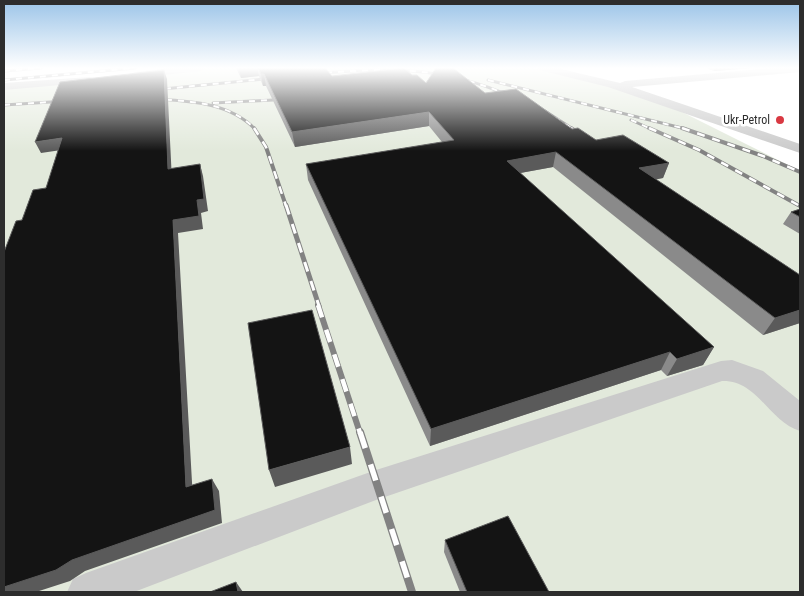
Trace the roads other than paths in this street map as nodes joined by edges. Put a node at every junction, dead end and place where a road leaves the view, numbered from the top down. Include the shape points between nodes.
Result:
1 (646, 96) edge
2 (653, 96) edge
3 (658, 100) junction
4 (748, 115) dead end
5 (706, 116) junction
6 (788, 129) dead end
7 (782, 142) junction
8 (800, 149) edge
9 (800, 419) edge
10 (86, 592) edge

1 - 3 street
2 - 3 street
3 - 5 street
4 - 5 street
5 - 7 street
6 - 7 street
7 - 8 street
9 - 10 street via 749,375 733,369 721,371 376,485

